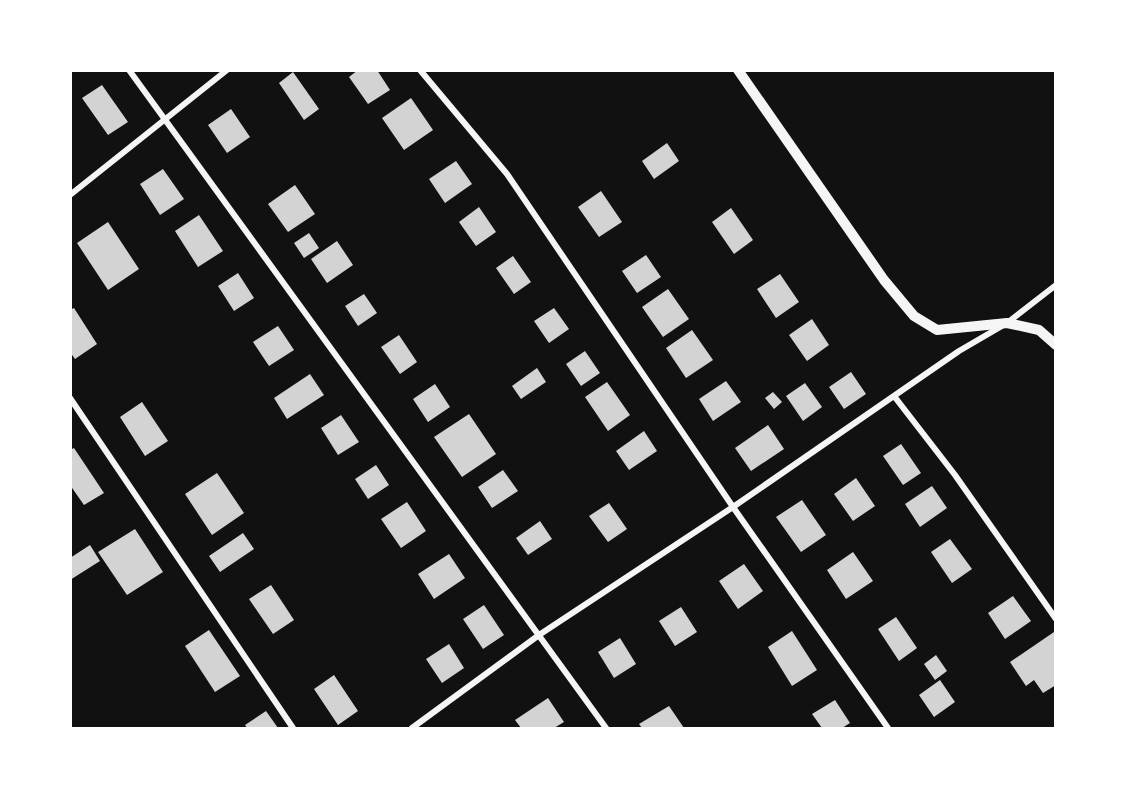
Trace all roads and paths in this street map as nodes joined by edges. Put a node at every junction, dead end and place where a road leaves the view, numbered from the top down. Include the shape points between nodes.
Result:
1 (129, 70) edge
2 (227, 70) edge
3 (420, 70) edge
4 (738, 70) edge
5 (167, 121) junction
6 (70, 195) edge
7 (1056, 285) edge
8 (1007, 323) junction
9 (1056, 345) edge
10 (894, 396) junction
11 (70, 398) edge
12 (733, 507) junction
13 (1056, 619) edge
14 (539, 635) junction
15 (293, 729) edge
16 (412, 729) edge
17 (606, 729) edge
18 (888, 729) edge

1 - 5 street
2 - 5 street
3 - 12 street via 507,174
4 - 8 street via 884,280 914,316 937,330
5 - 6 street
5 - 14 street
7 - 8 street
8 - 9 street via 1039,330
8 - 10 street
10 - 12 street
10 - 13 street
11 - 15 street
12 - 14 street
12 - 18 street
14 - 16 street
14 - 17 street

